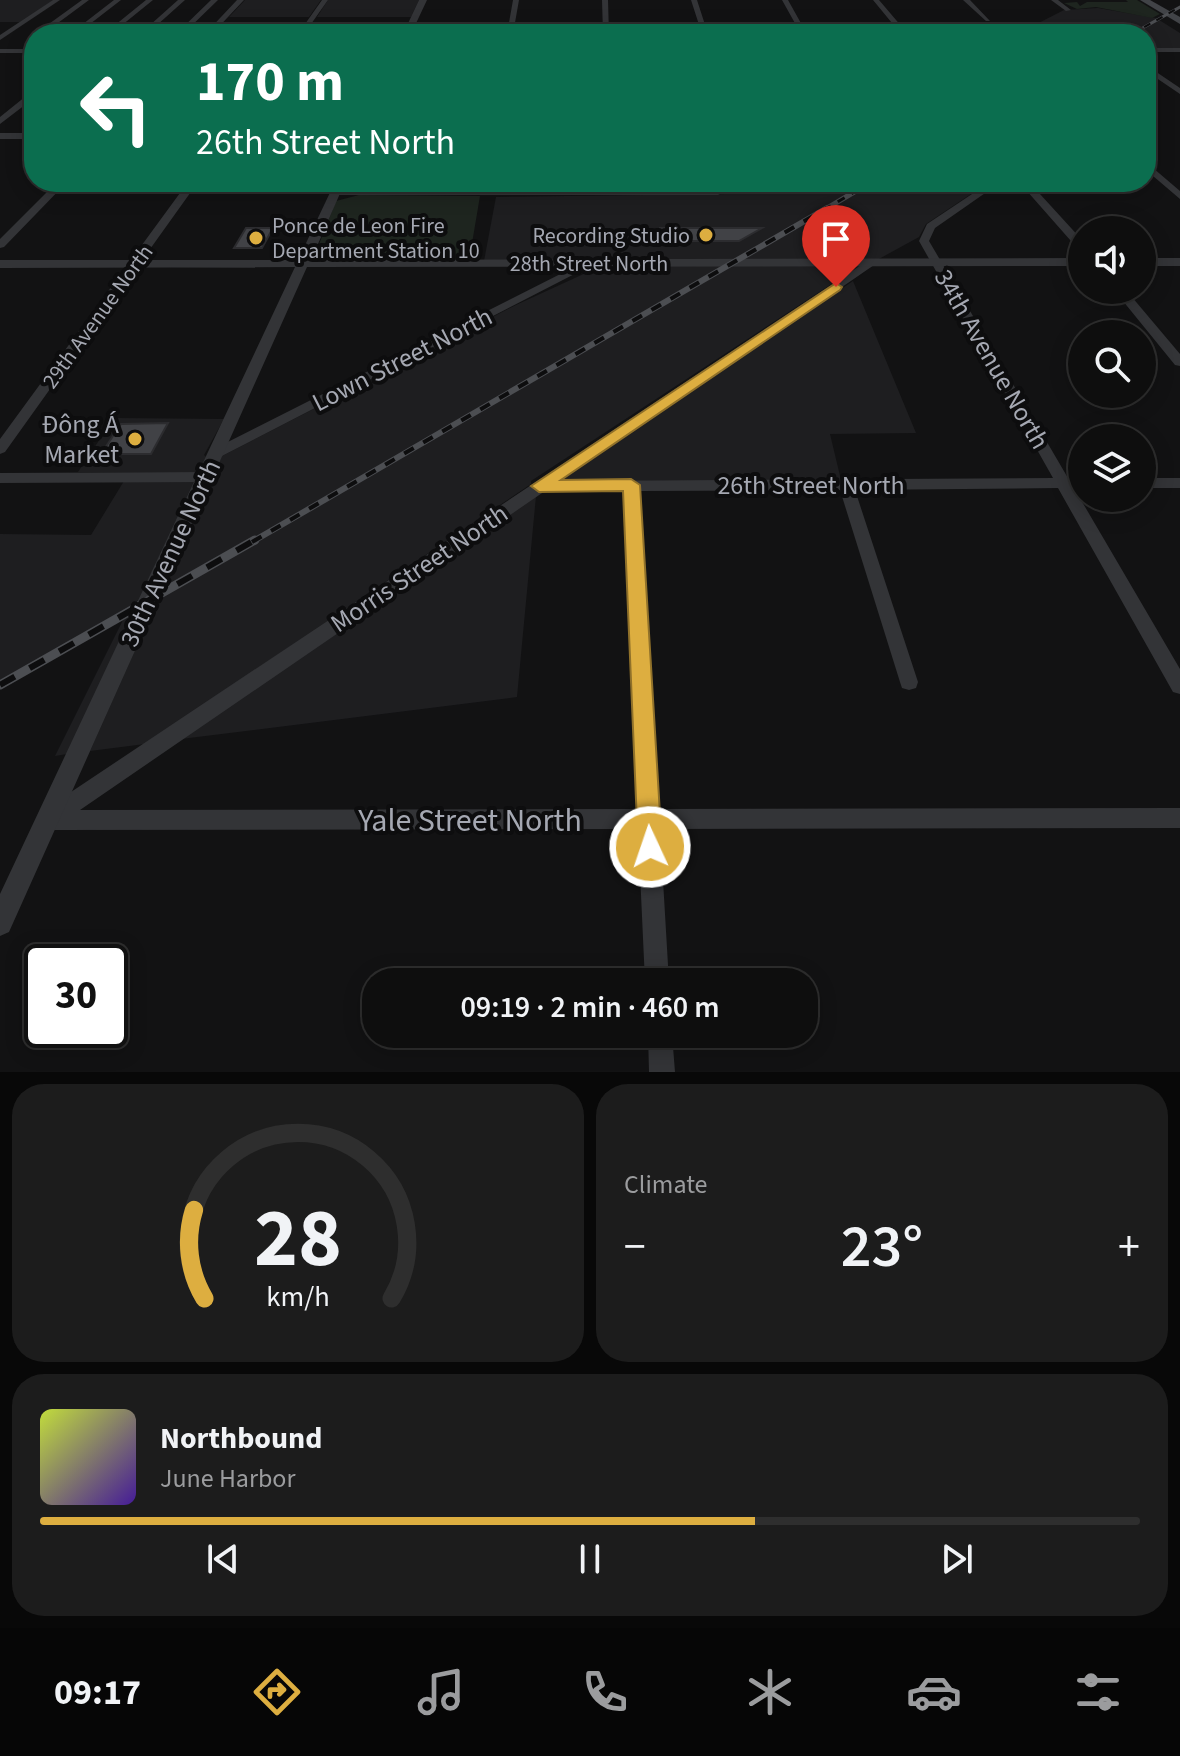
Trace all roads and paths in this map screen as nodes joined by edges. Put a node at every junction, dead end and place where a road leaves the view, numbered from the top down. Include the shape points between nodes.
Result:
1 (57, 0) edge
2 (86, 0) edge
3 (118, 0) edge
4 (150, 0) edge
5 (182, 0) edge
6 (215, 0) edge
7 (241, 0) edge
8 (325, 0) edge
9 (423, 0) edge
10 (516, 0) edge
11 (605, 0) edge
12 (694, 0) edge
13 (785, 0) edge
14 (876, 0) edge
15 (966, 0) edge
16 (1054, 0) edge
17 (1149, 2) edge
18 (1068, 10) dead end
19 (988, 20) dead end
20 (1180, 21) edge
21 (52, 24) edge
22 (86, 24) edge
23 (120, 24) edge
24 (154, 24) edge
25 (190, 24) edge
26 (218, 24) edge
27 (308, 24) edge
28 (412, 24) edge
29 (512, 24) edge
30 (606, 24) edge
31 (702, 24) edge
32 (798, 24) edge
33 (896, 24) edge
34 (0, 26) edge
35 (18, 26) junction
36 (0, 38) edge
37 (1156, 50) edge
38 (1180, 50) edge
39 (0, 51) edge
40 (24, 51) edge
41 (1157, 75) edge
42 (1180, 92) edge
43 (24, 102) edge
44 (0, 121) edge
45 (0, 136) edge
46 (24, 136) edge
47 (1156, 174) edge
48 (52, 192) edge
49 (186, 192) edge
50 (335, 192) edge
51 (981, 192) edge
52 (1033, 192) edge
53 (1180, 196) edge
54 (1068, 231) edge
55 (0, 245) edge
56 (1068, 262) edge
57 (1156, 262) edge
58 (1180, 262) edge
59 (588, 263) junction
60 (871, 263) junction
61 (937, 263) junction
62 (0, 264) edge
63 (135, 264) junction
64 (302, 264) junction
65 (1132, 304) edge
66 (1180, 362) edge
67 (0, 449) edge
68 (215, 454) junction
69 (205, 477) junction
70 (0, 478) edge
71 (1064, 483) junction
72 (1068, 483) edge
73 (1156, 483) edge
74 (1180, 483) edge
75 (631, 485) junction
76 (846, 485) junction
77 (539, 486) junction
78 (909, 682) dead end
79 (1180, 686) edge
80 (1180, 818) edge
81 (47, 820) junction
82 (649, 820) junction
83 (0, 923) edge
84 (656, 968) edge
85 (661, 1048) edge
86 (662, 1072) edge

1 - 35 street
2 - 21 street
3 - 22 street
4 - 23 street
5 - 24 street
6 - 25 street
7 - 26 street
8 - 27 street
9 - 28 street
10 - 29 street
11 - 30 street
12 - 31 street
13 - 32 street
14 - 33 street
15 - 19 street
16 - 18 street
17 - 20 main road
34 - 35 street
35 - 36 street
37 - 38 street
39 - 40 street
41 - 42 street
43 - 44 street
45 - 46 street
47 - 53 street
48 - 55 street
49 - 63 street, 29th Avenue North
50 - 64 street, 30th Avenue North
51 - 61 street, 34th Avenue North via 931,226 924,241
52 - 54 street
56 - 61 street, 28th Street North
57 - 58 street
59 - 60 street, 28th Street North
59 - 64 street, 28th Street North
59 - 68 street, Lown Street North
60 - 61 street, 28th Street North
60 - 77 street, Morris Street North
61 - 71 street, 34th Avenue North
62 - 63 street, 28th Street North
63 - 64 street, 28th Street North
63 - 67 street, 29th Avenue North
64 - 68 street, 30th Avenue North
65 - 66 street
68 - 69 street, 30th Avenue North
69 - 70 street
69 - 81 street, 30th Avenue North
71 - 72 street, 26th Street North
71 - 76 street, 26th Street North
71 - 79 street, 34th Avenue North
73 - 74 street
75 - 76 street, 26th Street North
75 - 77 street, 26th Street North
75 - 82 street
76 - 78 street
77 - 81 street, Morris Street North
80 - 82 street, Yale Street North
81 - 82 street, Yale Street North
81 - 83 street, 30th Avenue North
82 - 84 street
85 - 86 street

